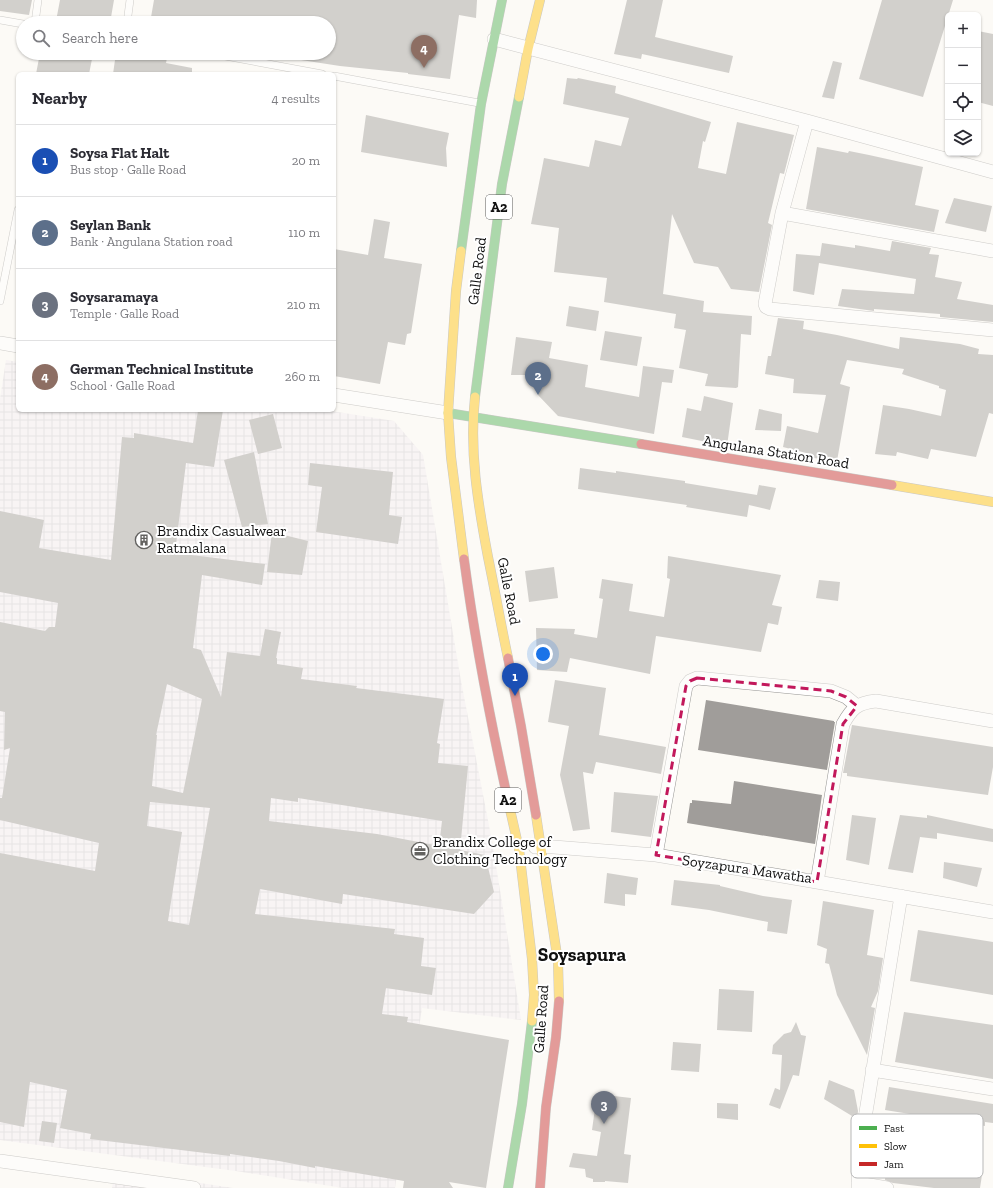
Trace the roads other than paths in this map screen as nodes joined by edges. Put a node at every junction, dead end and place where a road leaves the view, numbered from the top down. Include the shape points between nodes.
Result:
1 (38, 0) edge
2 (130, 0) edge
3 (502, 0) edge
4 (540, 0) edge
5 (36, 16) edge
6 (128, 16) edge
7 (0, 20) edge
8 (16, 23) edge
9 (494, 39) junction
10 (528, 49) junction
11 (247, 60) edge
12 (311, 72) edge
13 (336, 76) edge
14 (481, 104) junction
15 (806, 121) junction
16 (993, 172) edge
17 (782, 213) junction
18 (16, 220) edge
19 (993, 251) edge
20 (0, 301) edge
21 (993, 330) edge
22 (0, 343) edge
23 (16, 346) edge
24 (336, 395) edge
25 (448, 413) junction
26 (473, 416) junction
27 (993, 502) edge
28 (857, 706) junction
29 (993, 722) edge
30 (541, 846) junction
31 (519, 849) junction
32 (656, 855) junction
33 (817, 882) junction
34 (901, 896) junction
35 (993, 912) edge
36 (872, 1070) junction
37 (993, 1089) edge
38 (865, 1114) edge
39 (0, 1161) edge
40 (858, 1185) edge
41 (194, 1188) edge
42 (508, 1188) edge
43 (540, 1188) edge
44 (887, 1188) edge

1 - 5 lane
2 - 6 lane
3 - 9 main road, Galle Road / A2
4 - 10 main road, Galle Road / A2
7 - 8 lane
9 - 10 street
9 - 14 main road, Galle Road / A2
10 - 15 street
10 - 26 main road, Galle Road / A2 via 502,184
11 - 12 lane
13 - 14 lane
14 - 25 main road, Galle Road / A2 via 456,291
15 - 16 street
15 - 17 street
17 - 19 street
17 - 21 street via 766,307
18 - 20 lane
22 - 23 street
24 - 25 street
25 - 26 main road
25 - 31 main road, Galle Road / A2 via 451,457 471,613 489,713
26 - 27 main road, Angulana Station Road
26 - 30 main road, Galle Road / A2 via 473,456 480,514 521,726
28 - 29 street via 876,701
28 - 32 street via 846,697 831,692 697,678 690,681 686,686
28 - 33 street, Soyzapura Mawatha via 849,712 843,724
30 - 31 street, Soyzapura Mawatha
30 - 32 street, Soyzapura Mawatha
30 - 43 main road, Galle Road / A2 via 558,962 559,1000 546,1107
31 - 42 main road, Galle Road / A2 via 534,994 522,1104
32 - 33 street, Soyzapura Mawatha
33 - 34 street
34 - 35 street
34 - 36 street
36 - 37 street
36 - 38 street
39 - 41 street
40 - 44 street

